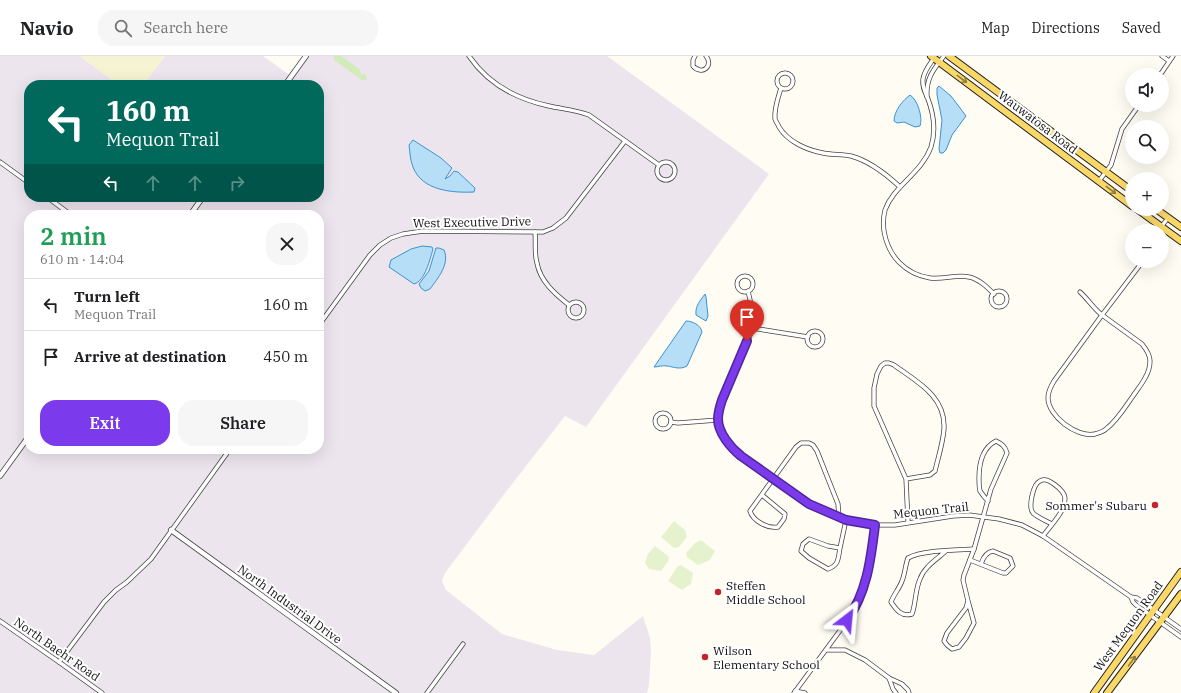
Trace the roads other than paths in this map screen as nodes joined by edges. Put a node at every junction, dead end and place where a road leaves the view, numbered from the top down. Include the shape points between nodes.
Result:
1 (306, 56) edge
2 (469, 56) edge
3 (695, 56) edge
4 (706, 56) edge
5 (944, 56) edge
6 (949, 56) edge
7 (1162, 56) edge
8 (1173, 56) edge
9 (935, 58) edge
10 (1170, 61) junction
11 (1165, 68) edge
12 (289, 80) edge
13 (781, 88) junction
14 (927, 98) junction
15 (1134, 112) edge
16 (625, 141) junction
17 (0, 162) edge
18 (659, 165) junction
19 (1106, 172) junction
20 (24, 179) edge
21 (1099, 181) junction
22 (900, 186) junction
23 (1125, 186) edge
24 (1125, 201) edge
25 (54, 202) edge
26 (200, 202) edge
27 (64, 210) edge
28 (194, 210) edge
29 (1145, 216) edge
30 (1165, 216) edge
31 (1168, 218) junction
32 (1155, 224) edge
33 (1164, 224) edge
34 (1181, 227) edge
35 (535, 232) junction
36 (1169, 234) edge
37 (1181, 242) edge
38 (1137, 268) edge
39 (748, 291) junction
40 (1080, 292) dead end
41 (994, 294) junction
42 (569, 305) junction
43 (1102, 315) junction
44 (324, 319) edge
45 (752, 328) junction
46 (808, 337) junction
47 (718, 420) junction
48 (671, 422) junction
49 (24, 443) edge
50 (226, 454) edge
51 (0, 476) edge
52 (773, 479) junction
53 (906, 479) junction
54 (762, 495) junction
55 (988, 501) junction
56 (984, 516) junction
57 (839, 517) junction
58 (846, 520) junction
59 (908, 522) junction
60 (1052, 524) junction
61 (875, 525) junction
62 (171, 530) junction
63 (1043, 536) junction
64 (840, 548) junction
65 (974, 549) junction
66 (946, 551) junction
67 (970, 560) junction
68 (981, 564) junction
69 (1181, 572) edge
70 (1181, 594) edge
71 (1131, 597) junction
72 (968, 601) junction
73 (1154, 609) junction
74 (1149, 614) junction
75 (1164, 617) junction
76 (0, 621) edge
77 (1160, 622) junction
78 (1181, 629) edge
79 (1181, 637) edge
80 (463, 644) dead end
81 (826, 650) junction
82 (59, 662) junction
83 (1111, 668) junction
84 (1121, 676) junction
85 (889, 678) junction
86 (795, 692) edge
87 (102, 693) edge
88 (396, 693) edge
89 (427, 693) edge
90 (806, 693) edge
91 (896, 693) edge
92 (909, 693) edge
93 (1094, 693) edge
94 (1108, 693) edge

1 - 12 street
2 - 16 street via 482,72 508,92 531,102 589,115
3 - 4 street via 693,66 697,70 705,69 708,65 709,60
5 - 9 street
6 - 19 main road, Wauwatosa Road
7 - 10 street
8 - 10 street
9 - 14 street via 927,85
9 - 14 street via 925,72 923,80 923,90
9 -> 21 main road, Wauwatosa Road
10 - 11 street
13 - 13 street via 789,88 793,82 791,77 784,73 777,79 777,85
13 - 22 street via 775,120 788,137 810,150 851,156 866,162
14 - 22 street via 934,123 931,147 918,168
15 - 19 street via 1122,129 1111,165
16 - 18 street
16 - 35 street, West Executive Drive via 566,218 553,228
17 - 20 street
18 - 18 street via 657,172 660,177 672,177 675,171 671,164 666,162
19 - 21 street
19 - 23 main road, Wauwatosa Road
21 -> 24 main road, Wauwatosa Road
22 - 41 street via 888,203 883,223 890,251 899,263 919,275 930,278 971,277 984,284
25 - 27 street
26 - 28 street
29 - 32 main road
30 - 31 main road
31 - 33 street
31 - 34 main road
35 - 42 street via 536,264 545,282
35 - 44 street, West Executive Drive via 423,231 391,238 370,255
36 - 37 main road
38 - 43 street
39 - 39 street via 753,283 750,278 743,276 737,282 737,287 740,291
39 - 45 street
40 - 43 street
41 - 41 street via 991,298 994,305 1003,306 1006,302 1005,294
42 - 42 street via 567,310 570,316 578,318 583,314 584,309 580,303 573,302
43 - 43 street via 1054,380 1048,398 1060,420 1077,432 1094,435 1105,431 1113,423 1145,379 1150,359 1142,344
45 - 46 street
45 - 47 street via 722,400
46 - 46 street via 808,342 814,346 821,344 823,340 822,334 818,331 812,331
47 - 48 street
47 - 52 street, Mequon Trail via 725,439 732,448
48 - 48 street via 670,417 664,413 659,414 656,421 657,426 662,429
49 - 51 street
50 - 62 street
52 - 54 street
52 - 57 street, Mequon Trail via 809,504
52 - 57 street via 796,447 805,443 813,445 838,504
53 - 53 street via 930,475 935,471 944,423 940,406 930,392 889,363 881,366 877,374 874,406
53 - 59 street
54 - 54 street via 750,511 751,515 769,528 778,527 785,514
55 - 55 street via 1007,452 1006,448 996,441 985,449 979,472 980,490
55 - 56 street
56 - 59 street, Mequon Trail via 953,516
56 - 63 street, Mequon Trail via 1022,525
56 - 65 street
57 - 58 street, Mequon Trail
58 - 61 street, Mequon Trail
58 - 64 street
59 - 61 street, Mequon Trail
60 - 60 street via 1064,506 1065,498 1057,486 1040,480 1036,484 1031,509
60 - 63 street
61 - 81 street via 868,573 861,594 850,616
62 - 82 street via 151,559 104,602
62 - 88 street, North Industrial Drive
63 - 71 street, Mequon Trail
64 - 64 street via 809,539 802,544 801,551 828,569 837,563
65 - 66 street
65 - 67 street
66 - 66 street via 918,553 908,558 902,580 891,602 901,614 912,614 920,579 932,562
67 - 68 street
67 - 72 street via 963,580
68 - 68 street via 1003,573 1013,566 1010,558 993,551 986,554
69 - 73 main road, West Mequon Road
70 - 75 main road, West Mequon Road
71 - 73 street, Mequon Trail
71 - 74 street, Mequon Trail via 1133,602
72 - 72 street via 944,640 952,649 959,647 974,623
73 - 74 main road, West Mequon Road
73 - 75 street, Mequon Trail
74 - 77 street, Mequon Trail
74 - 83 main road, West Mequon Road
75 - 77 main road, West Mequon Road
75 - 78 street, Mequon Trail
76 - 82 street, North Baehr Road
77 - 79 street, Mequon Trail
84 -> 77 main road, West Mequon Road
80 - 89 street
81 - 85 street via 845,650 865,660
81 - 86 street
82 - 87 street, North Baehr Road
83 - 84 main road
83 - 93 main road, West Mequon Road
84 - 94 main road, West Mequon Road
85 - 91 street
85 - 92 street via 902,684
86 - 90 street

